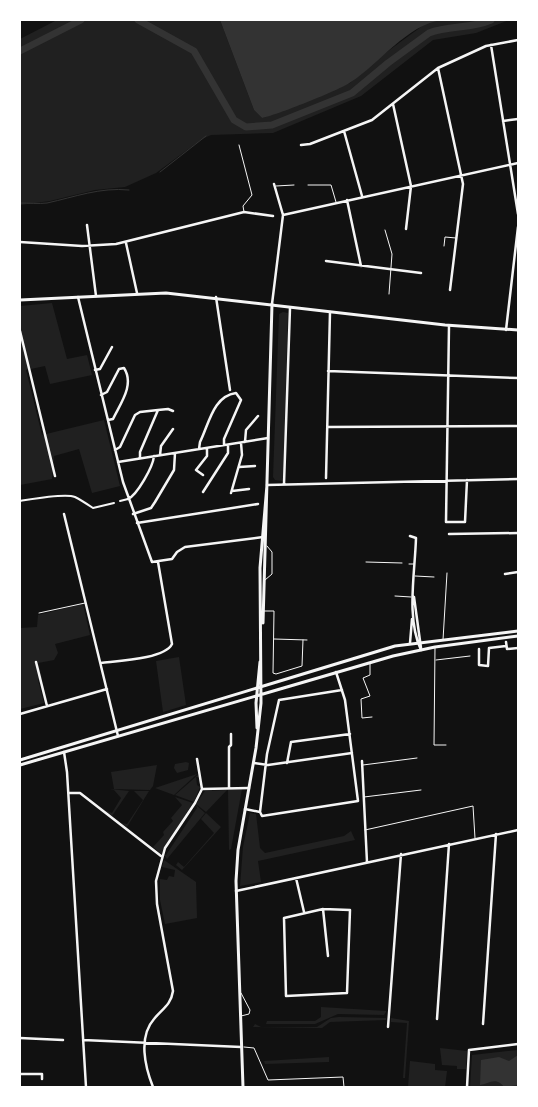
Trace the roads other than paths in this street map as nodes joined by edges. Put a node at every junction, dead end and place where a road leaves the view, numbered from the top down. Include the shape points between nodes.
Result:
1 (518, 40) edge
2 (491, 45) junction
3 (438, 68) junction
4 (393, 104) junction
5 (518, 119) edge
6 (503, 121) junction
7 (344, 131) junction
8 (239, 145) dead end
9 (301, 145) dead end
10 (518, 163) edge
11 (510, 165) junction
12 (461, 175) junction
13 (275, 185) joint
14 (294, 185) dead end
15 (308, 185) dead end
16 (411, 186) junction
17 (362, 196) junction
18 (347, 200) junction
19 (336, 202) junction
20 (244, 212) junction
21 (518, 214) edge
22 (272, 216) dead end
23 (283, 216) junction
24 (87, 225) dead end
25 (518, 227) edge
26 (406, 229) dead end
27 (385, 230) dead end
28 (456, 238) junction
29 (20, 242) edge
30 (126, 243) junction
31 (90, 246) junction
32 (444, 246) dead end
33 (326, 261) dead end
34 (362, 266) junction
35 (391, 270) junction
36 (421, 273) dead end
37 (450, 290) dead end
38 (137, 293) junction
39 (388, 294) dead end
40 (96, 296) junction
41 (78, 297) junction
42 (216, 297) junction
43 (20, 300) edge
44 (272, 304) junction
45 (290, 306) junction
46 (330, 311) junction
47 (449, 326) junction
48 (20, 330) edge
49 (506, 330) junction
50 (518, 330) edge
51 (112, 347) dead end
52 (95, 370) junction
53 (328, 371) junction
54 (448, 375) junction
55 (518, 378) edge
56 (230, 390) dead end
57 (101, 395) junction
58 (158, 410) junction
59 (173, 411) dead end
60 (258, 416) dead end
61 (108, 421) junction
62 (518, 426) edge
63 (328, 427) junction
64 (448, 427) junction
65 (173, 429) dead end
66 (268, 438) junction
67 (243, 442) junction
68 (224, 445) junction
69 (228, 445) junction
70 (207, 448) junction
71 (115, 450) junction
72 (199, 450) junction
73 (175, 453) junction
74 (160, 455) junction
75 (154, 456) junction
76 (140, 458) junction
77 (118, 462) junction
78 (255, 466) dead end
79 (239, 467) junction
80 (204, 475) dead end
81 (56, 476) dead end
82 (326, 478) dead end
83 (518, 479) edge
84 (467, 480) junction
85 (447, 481) junction
86 (284, 485) junction
87 (267, 486) junction
88 (249, 489) dead end
89 (203, 492) dead end
90 (128, 499) junction
91 (20, 501) edge
92 (120, 501) dead end
93 (114, 503) dead end
94 (258, 504) dead end
95 (64, 514) dead end
96 (133, 514) junction
97 (137, 523) junction
98 (518, 533) edge
99 (449, 534) dead end
100 (410, 536) dead end
101 (264, 537) junction
102 (263, 545) junction
103 (158, 562) junction
104 (366, 562) dead end
105 (402, 563) dead end
106 (409, 564) dead end
107 (415, 564) junction
108 (518, 572) edge
109 (447, 573) dead end
110 (505, 574) dead end
111 (414, 576) junction
112 (434, 577) dead end
113 (262, 580) junction
114 (395, 596) dead end
115 (414, 597) junction
116 (86, 603) junction
117 (264, 611) junction
118 (39, 612) dead end
119 (413, 618) junction
120 (518, 631) edge
121 (518, 636) edge
122 (261, 638) junction
123 (274, 639) junction
124 (303, 640) junction
125 (307, 640) dead end
126 (443, 640) junction
127 (420, 642) junction
128 (410, 643) junction
129 (434, 647) junction
130 (518, 648) edge
131 (479, 649) dead end
132 (421, 650) junction
133 (470, 656) dead end
134 (261, 660) junction
135 (435, 661) junction
136 (36, 662) dead end
137 (101, 663) junction
138 (370, 663) junction
139 (336, 672) junction
140 (262, 687) junction
141 (257, 688) junction
142 (107, 689) junction
143 (342, 690) junction
144 (262, 695) junction
145 (256, 696) junction
146 (46, 706) junction
147 (20, 714) edge
148 (372, 717) dead end
149 (117, 730) junction
150 (258, 731) junction
151 (232, 734) dead end
152 (350, 734) junction
153 (119, 737) junction
154 (446, 745) dead end
155 (64, 752) junction
156 (352, 753) junction
157 (417, 758) dead end
158 (197, 759) dead end
159 (20, 760) edge
160 (362, 761) dead end
161 (287, 762) junction
162 (254, 763) junction
163 (20, 765) edge
164 (265, 765) junction
165 (362, 766) junction
166 (229, 788) junction
167 (249, 788) junction
168 (202, 789) junction
169 (421, 790) dead end
170 (69, 793) junction
171 (364, 798) junction
172 (245, 809) junction
173 (260, 812) junction
174 (364, 830) junction
175 (518, 830) edge
176 (496, 834) junction
177 (474, 838) junction
178 (449, 844) junction
179 (401, 854) junction
180 (162, 856) junction
181 (367, 862) junction
182 (296, 878) junction
183 (236, 891) junction
184 (323, 909) junction
185 (304, 912) junction
186 (328, 956) dead end
187 (240, 991) junction
188 (240, 1016) junction
189 (437, 1020) dead end
190 (483, 1024) dead end
191 (388, 1027) dead end
192 (20, 1038) edge
193 (63, 1040) dead end
194 (83, 1040) junction
195 (144, 1043) junction
196 (518, 1044) edge
197 (241, 1047) junction
198 (20, 1074) edge
199 (42, 1079) dead end
200 (86, 1087) edge
201 (153, 1087) edge
202 (243, 1087) edge
203 (344, 1087) edge
204 (467, 1087) edge

1 - 2 street
2 - 3 street
2 - 6 street
3 - 4 street
3 - 12 street
4 - 7 street via 372,120
4 - 16 street
5 - 6 street
6 - 11 street
7 - 9 street
7 - 17 street
8 - 20 lane via 252,195 243,206
10 - 11 street
11 - 12 street
11 - 21 street
12 - 16 street
12 - 28 street via 463,184
13 - 14 lane
13 - 23 street
15 - 19 lane via 331,185
16 - 17 street
16 - 26 street
17 - 18 street
18 - 19 street
18 - 34 street
19 - 23 street
20 - 22 street
20 - 30 street
23 - 44 street
24 - 31 street
25 - 49 street
27 - 35 lane via 392,254
28 - 32 lane via 445,237
28 - 37 street
29 - 31 street
30 - 31 street
30 - 38 street
31 - 40 street
33 - 34 street
34 - 35 street
35 - 36 street
35 - 39 lane
38 - 40 street
38 - 42 street
40 - 41 street
41 - 43 street
41 - 52 street
42 - 44 street
42 - 56 street
44 - 45 street
44 - 66 street
45 - 46 street
45 - 86 street
46 - 47 street
46 - 53 street
47 - 49 street
47 - 54 street
48 - 81 street
49 - 50 street
51 - 52 street via 101,367
52 - 57 street
53 - 54 street
53 - 63 street
54 - 55 street
54 - 64 street
57 - 61 street
57 - 61 street via 107,392 119,369 124,368 128,384 126,392 113,419
58 - 59 street
58 - 71 street via 135,415 120,447
58 - 76 street
60 - 67 street via 246,430
61 - 71 street
62 - 64 street
63 - 64 street
63 - 82 street
64 - 85 street
65 - 74 street via 161,446
66 - 67 street
66 - 87 street
67 - 69 street
67 - 79 street
68 - 69 street
68 - 70 street
68 - 72 street via 241,400 236,393 225,395 218,402
69 - 89 street via 228,453
70 - 72 street
70 - 80 street via 207,456 196,470
71 - 77 street
72 - 73 street
73 - 74 street
73 - 96 street via 174,470 151,508
74 - 75 street
75 - 76 street
75 - 90 street via 138,490
76 - 77 street
77 - 90 street
78 - 79 street
79 - 88 street via 231,492
83 - 84 street
84 - 85 street
84 - 85 street via 465,522 454,523 445,519
85 - 86 street
86 - 87 street
87 - 101 street
90 - 92 street
90 - 96 street
91 - 93 street via 73,496 92,508
94 - 97 street
95 - 116 street
96 - 97 street
97 - 103 street via 152,562
98 - 99 street
100 - 107 street via 416,538
101 - 102 street
101 - 103 street via 185,547 172,559
102 - 113 street
102 - 113 lane via 272,552 272,574
103 - 137 street via 172,644 166,652 159,654
104 - 105 lane
106 - 107 lane
107 - 111 street
108 - 110 street
109 - 126 lane
111 - 112 lane
111 - 115 street
113 - 117 street
113 - 122 street
114 - 115 lane
115 - 119 street
115 - 127 street
116 - 118 lane
116 - 137 street
117 - 122 street
117 - 123 lane via 274,611
119 - 127 street
119 - 128 street
120 - 126 street
121 - 129 street
122 - 134 street
123 - 124 lane
123 - 124 lane via 273,673 276,674 302,666
124 - 125 lane
126 - 127 street
127 - 128 street
127 - 132 street
128 - 140 street
129 - 132 street
129 - 135 lane
130 - 131 street via 507,649 506,644 490,648 488,666 479,665
132 - 138 street
133 - 135 lane
134 - 140 street
134 - 141 street
135 - 154 lane via 434,745
136 - 146 street
137 - 142 street
138 - 139 street
138 - 148 lane via 370,675 363,678 370,696 361,698 362,718
139 - 143 street
139 - 144 street
140 - 141 street
140 - 144 street
141 - 145 street
141 - 149 street
142 - 146 street
142 - 149 street
143 - 152 street
143 - 164 street via 279,700
144 - 145 street
144 - 150 street
145 - 150 street
145 - 153 street
146 - 147 street
149 - 153 street
149 - 159 street
150 - 162 street
151 - 166 street
152 - 156 street
152 - 161 street via 291,742
153 - 155 street
155 - 163 street
155 - 170 street
156 - 161 street
156 - 173 street via 358,801 262,816
157 - 165 lane
158 - 168 street
160 - 165 street
161 - 164 street
162 - 164 street
162 - 167 street
164 - 173 street
165 - 171 street
166 - 167 street
166 - 168 street
167 - 172 street
168 - 180 street
169 - 171 lane
170 - 180 street via 80,794
170 - 194 street
171 - 174 street
172 - 173 street
172 - 183 street
174 - 177 lane via 473,806
174 - 181 street
175 - 176 street
176 - 177 street
176 - 190 street
177 - 178 street
178 - 179 street
178 - 189 street
179 - 181 street
179 - 191 street
180 - 195 street via 156,881 156,904 173,991 166,1008 149,1025
181 - 182 street
182 - 183 street
182 - 185 street
183 - 187 street
184 - 185 street
184 - 185 street via 350,910 347,993 286,996 284,918
184 - 186 street
187 - 188 street
187 - 188 lane via 250,1010 249,1014
188 - 197 street
192 - 193 street
194 - 195 street
194 - 200 street
195 - 197 street
195 - 201 street
196 - 204 street via 469,1050
197 - 202 street
197 - 203 lane via 254,1048 268,1080 343,1077
198 - 199 street via 42,1074

